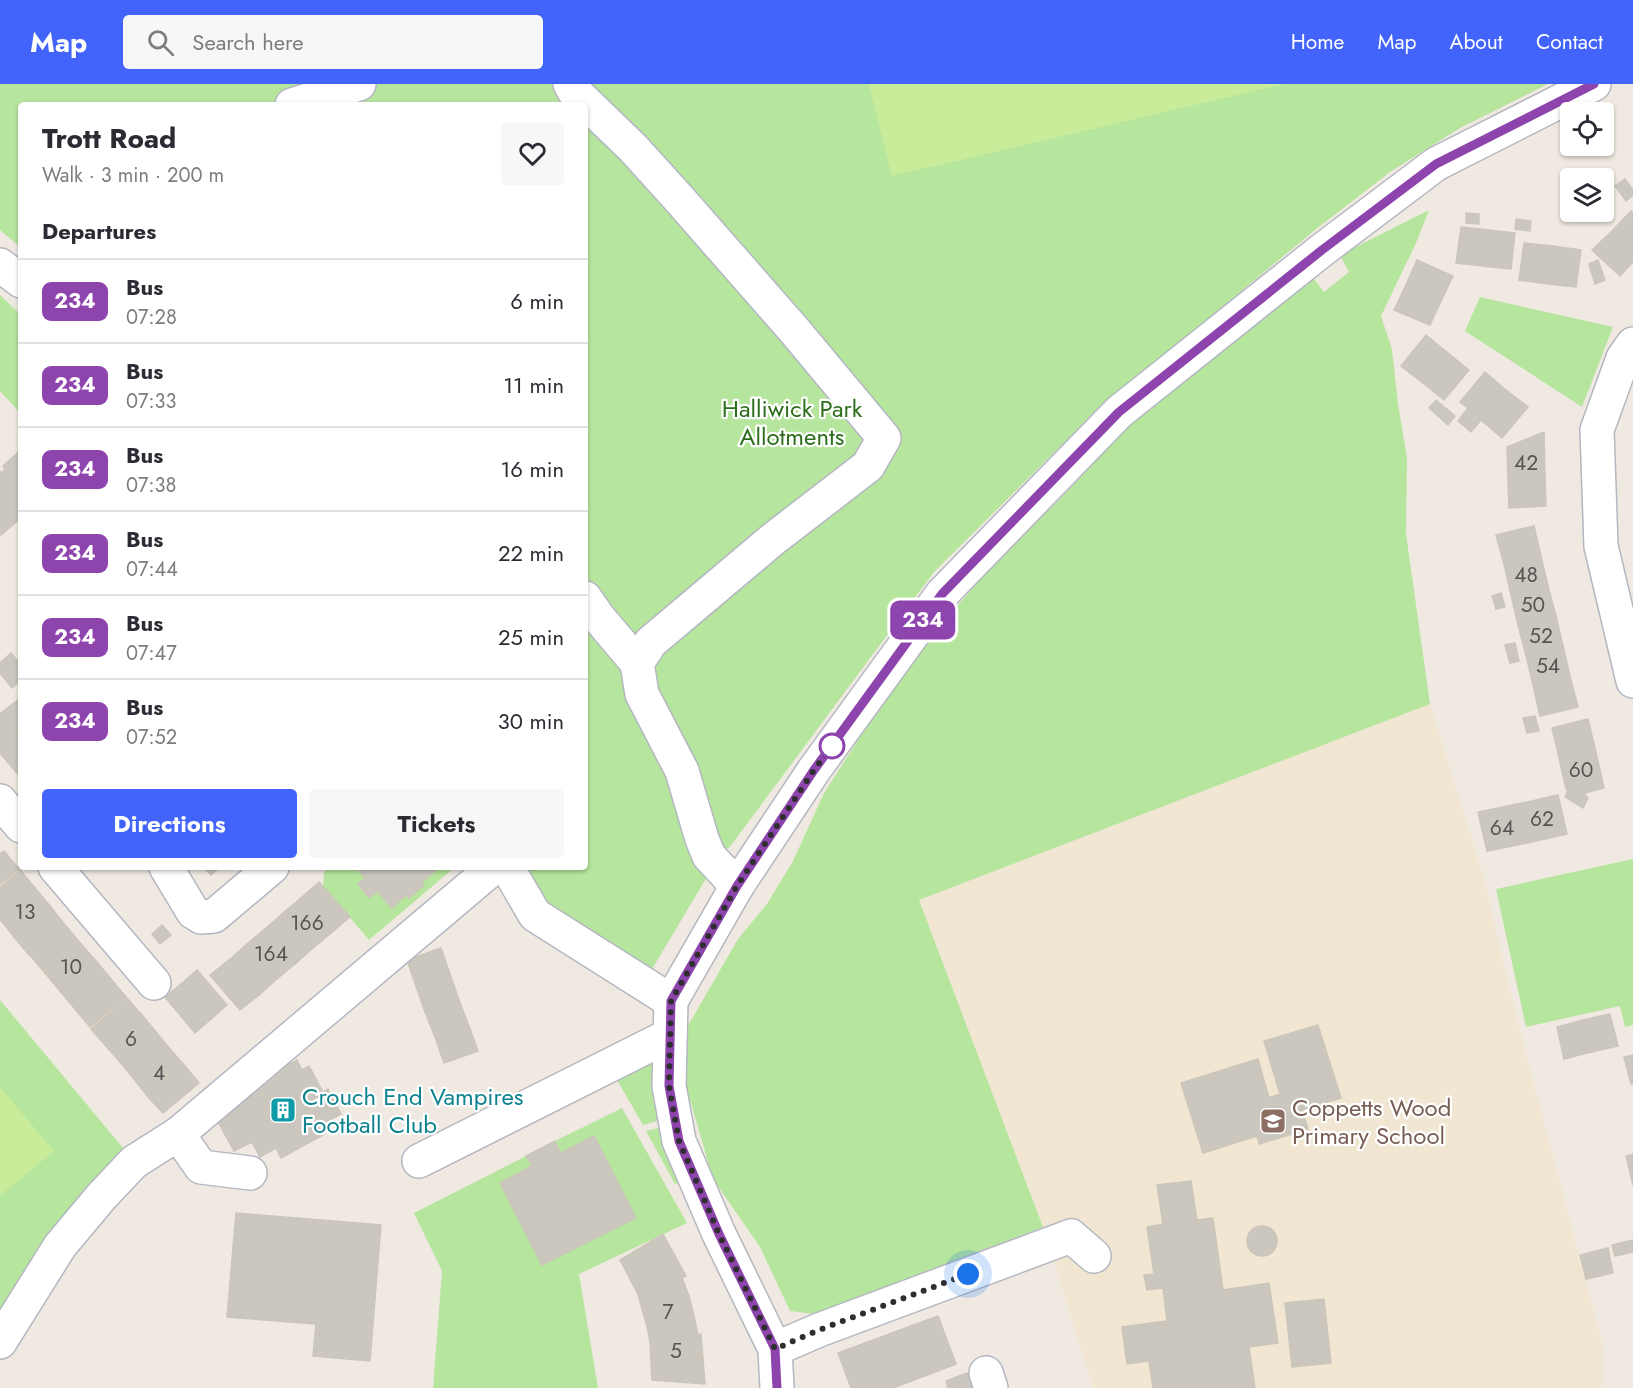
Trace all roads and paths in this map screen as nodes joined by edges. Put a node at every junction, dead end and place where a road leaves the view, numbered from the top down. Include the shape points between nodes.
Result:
1 (359, 84) edge
2 (570, 84) edge
3 (1594, 84) edge
4 (302, 102) edge
5 (585, 102) edge
6 (588, 105) edge
7 (0, 265) edge
8 (18, 279) edge
9 (1633, 344) edge
10 (588, 602) edge
11 (637, 663) junction
12 (1633, 681) edge
13 (0, 801) edge
14 (18, 822) edge
15 (60, 870) edge
16 (168, 870) edge
17 (268, 870) edge
18 (490, 870) edge
19 (509, 870) edge
20 (737, 886) junction
21 (154, 983) dead end
22 (671, 1001) junction
23 (670, 1035) junction
24 (178, 1134) junction
25 (419, 1161) dead end
26 (250, 1173) dead end
27 (1094, 1256) dead end
28 (0, 1341) edge
29 (775, 1349) junction
30 (777, 1388) edge

1 - 4 street
2 - 5 street
3 - 20 street via 1436,164 1119,412 942,594 814,770
6 - 11 street via 681,201 884,438 868,466 651,642
7 - 8 street
9 - 12 street via 1623,358 1597,430 1601,546
10 - 11 street
11 - 20 street via 642,694 682,771 709,856
13 - 14 street
15 - 21 street
16 - 17 street via 193,912 201,917 214,916
18 - 24 street
19 - 22 street via 535,915
20 - 22 street
22 - 23 street
23 - 25 street
23 - 29 street via 669,1086 679,1141
24 - 26 street via 201,1167
24 - 28 street via 134,1162 94,1206 60,1246
27 - 29 street via 1071,1236
29 - 30 street

